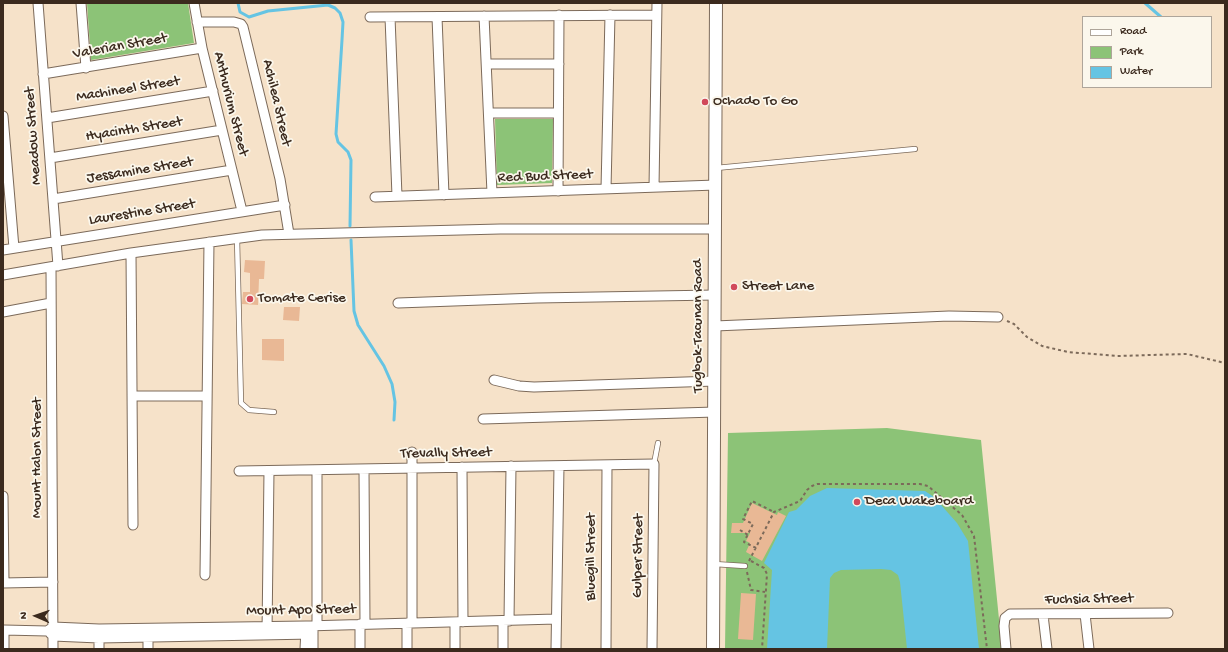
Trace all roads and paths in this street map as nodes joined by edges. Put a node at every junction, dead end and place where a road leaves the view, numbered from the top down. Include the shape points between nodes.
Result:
1 (38, 3) edge
2 (81, 3) edge
3 (194, 3) edge
4 (657, 3) edge
5 (716, 3) edge
6 (656, 14) junction
7 (559, 15) junction
8 (610, 15) junction
9 (437, 16) junction
10 (484, 16) junction
11 (370, 17) dead end
12 (390, 17) junction
13 (197, 22) junction
14 (202, 48) junction
15 (487, 64) junction
16 (559, 64) junction
17 (86, 68) junction
18 (43, 74) junction
19 (213, 91) junction
20 (489, 113) junction
21 (558, 113) junction
22 (3, 116) edge
23 (47, 118) junction
24 (222, 130) junction
25 (915, 149) dead end
26 (50, 158) junction
27 (716, 168) junction
28 (232, 170) junction
29 (716, 185) junction
30 (654, 187) junction
31 (606, 189) junction
32 (558, 191) junction
33 (492, 193) junction
34 (444, 195) junction
35 (398, 196) junction
36 (376, 197) dead end
37 (53, 199) junction
38 (285, 205) junction
39 (242, 212) junction
40 (715, 229) junction
41 (289, 234) junction
42 (236, 238) junction
43 (56, 241) junction
44 (209, 242) junction
45 (14, 248) junction
46 (3, 250) edge
47 (131, 253) junction
48 (54, 266) junction
49 (3, 275) edge
50 (716, 295) junction
51 (51, 302) junction
52 (398, 303) dead end
53 (3, 312) edge
54 (998, 317) joint
55 (715, 326) junction
56 (1225, 362) edge
57 (494, 380) dead end
58 (715, 381) junction
59 (132, 396) junction
60 (207, 396) junction
61 (274, 412) dead end
62 (715, 412) junction
63 (483, 419) dead end
64 (658, 443) dead end
65 (412, 452) dead end
66 (654, 464) junction
67 (607, 465) junction
68 (511, 466) junction
69 (559, 466) junction
70 (462, 467) junction
71 (412, 468) junction
72 (364, 469) junction
73 (318, 470) junction
74 (239, 471) dead end
75 (269, 471) junction
76 (3, 496) edge
77 (774, 512) junction
78 (133, 525) dead end
79 (740, 530) dead end
80 (748, 535) junction
81 (756, 548) junction
82 (714, 564) junction
83 (745, 566) joint
84 (205, 575) dead end
85 (53, 582) junction
86 (3, 583) edge
87 (765, 592) junction
88 (1168, 612) dead end
89 (1085, 614) junction
90 (1043, 615) junction
91 (556, 619) junction
92 (506, 621) junction
93 (459, 622) junction
94 (410, 623) junction
95 (362, 624) junction
96 (311, 629) junction
97 (4, 630) edge
98 (267, 630) junction
99 (51, 632) junction
100 (148, 632) junction
101 (99, 633) junction
102 (4, 649) edge
103 (54, 649) edge
104 (99, 649) edge
105 (148, 649) edge
106 (305, 649) edge
107 (313, 649) edge
108 (360, 649) edge
109 (407, 649) edge
110 (455, 649) edge
111 (503, 649) edge
112 (556, 649) edge
113 (606, 649) edge
114 (652, 649) edge
115 (713, 649) edge
116 (762, 649) edge
117 (987, 649) edge
118 (1006, 649) edge
119 (1047, 649) edge
120 (1089, 649) edge

1 - 18 street, Meadow Street
2 - 17 street
3 - 13 street, Anthurium Street
4 - 6 street
5 - 27 street, Tugbok-Tacunan Road
6 - 8 street
6 - 30 street
7 - 8 street
7 - 10 street
7 - 16 street
8 - 31 street
9 - 10 street
9 - 12 street
9 - 34 street
10 - 15 street
11 - 12 street
12 - 35 street
13 - 14 street, Anthurium Street
13 - 38 street, Achilea Street via 234,22 243,27
14 - 17 street, Valerian Street
14 - 19 street, Anthurium Street
15 - 16 street
15 - 20 street
16 - 21 street
17 - 18 street, Valerian Street
18 - 23 street, Meadow Street
19 - 23 street, Machineel Street
19 - 24 street, Anthurium Street
20 - 21 street
20 - 33 street
21 - 32 street
22 - 45 street
23 - 26 street, Meadow Street
24 - 26 street, Hyacinth Street
24 - 28 street, Anthurium Street
25 - 27 lane
26 - 37 street, Meadow Street
27 - 29 street, Tugbok-Tacunan Road
28 - 37 street, Jessamine Street
28 - 39 street, Anthurium Street
29 - 30 street, Red Bud Street
29 - 40 street, Tugbok-Tacunan Road
30 - 31 street, Red Bud Street
31 - 32 street, Red Bud Street
32 - 33 street, Red Bud Street
33 - 34 street, Red Bud Street
34 - 35 street, Red Bud Street
35 - 36 street, Red Bud Street
37 - 43 street, Meadow Street
38 - 39 street, Laurestine Street
38 - 41 street, Achilea Street
39 - 43 street, Laurestine Street
40 - 41 street via 500,229
40 - 50 street, Tugbok-Tacunan Road
41 - 42 street
42 - 44 street
42 - 61 lane via 241,403 249,410
43 - 45 street, Laurestine Street
43 - 48 street, Meadow Street
44 - 47 street
44 - 60 street
45 - 46 street, Laurestine Street
47 - 48 street
47 - 59 street
48 - 49 street
48 - 51 street, Mount Halon Street
50 - 52 street
50 - 55 street, Tugbok-Tacunan Road
51 - 53 street
51 - 85 street, Mount Halon Street
54 - 55 street via 916,317
54 - 56 path via 1014,324 1027,337 1042,346 1062,350 1117,356 1187,354
55 - 58 street, Tugbok-Tacunan Road
57 - 58 street via 519,386
58 - 62 street, Tugbok-Tacunan Road
59 - 60 street
59 - 78 street
60 - 84 street
62 - 63 street
62 - 82 street, Tugbok-Tacunan Road
64 - 66 lane
65 - 71 street
66 - 67 street, Trevally Street
66 - 114 street, Gulper Street
67 - 69 street, Trevally Street
67 - 113 street, Bluegill Street
68 - 69 street, Trevally Street
68 - 70 street, Trevally Street
68 - 92 street
69 - 91 street
70 - 71 street, Trevally Street
70 - 93 street
71 - 72 street, Trevally Street
71 - 94 street
72 - 73 street, Trevally Street
72 - 95 street
73 - 75 street, Trevally Street
73 - 96 street
74 - 75 street, Trevally Street
75 - 98 street
76 - 86 street
77 - 80 path via 752,501 743,519 753,524
77 - 81 path
77 - 117 path via 800,501 807,490 817,484 920,484 934,489 962,515 974,536
79 - 80 path
80 - 81 path via 744,542
81 - 87 path via 750,560 764,568
82 - 83 lane
82 - 115 street, Tugbok-Tacunan Road
83 - 87 path via 751,590
85 - 86 street
85 - 99 street, Mount Halon Street
87 - 116 path
88 - 89 street, Fuchsia Street
89 - 90 street, Fuchsia Street
89 - 120 street
90 - 118 street, Fuchsia Street via 1010,614 1005,618
90 - 119 street
91 - 92 street, Mount Apo Street
91 - 112 street
92 - 93 street, Mount Apo Street
92 - 111 street
93 - 94 street, Mount Apo Street
93 - 110 street
94 - 95 street, Mount Apo Street
94 - 109 street
95 - 96 street, Mount Apo Street
95 - 108 street
96 - 98 street, Mount Apo Street
96 - 106 street
96 - 107 street
97 - 99 street, Mount Apo Street
97 - 102 street
98 - 100 street, Mount Apo Street
99 - 101 street, Mount Apo Street
99 - 103 street, Mount Halon Street
100 - 101 street, Mount Apo Street
100 - 105 street
101 - 104 street

